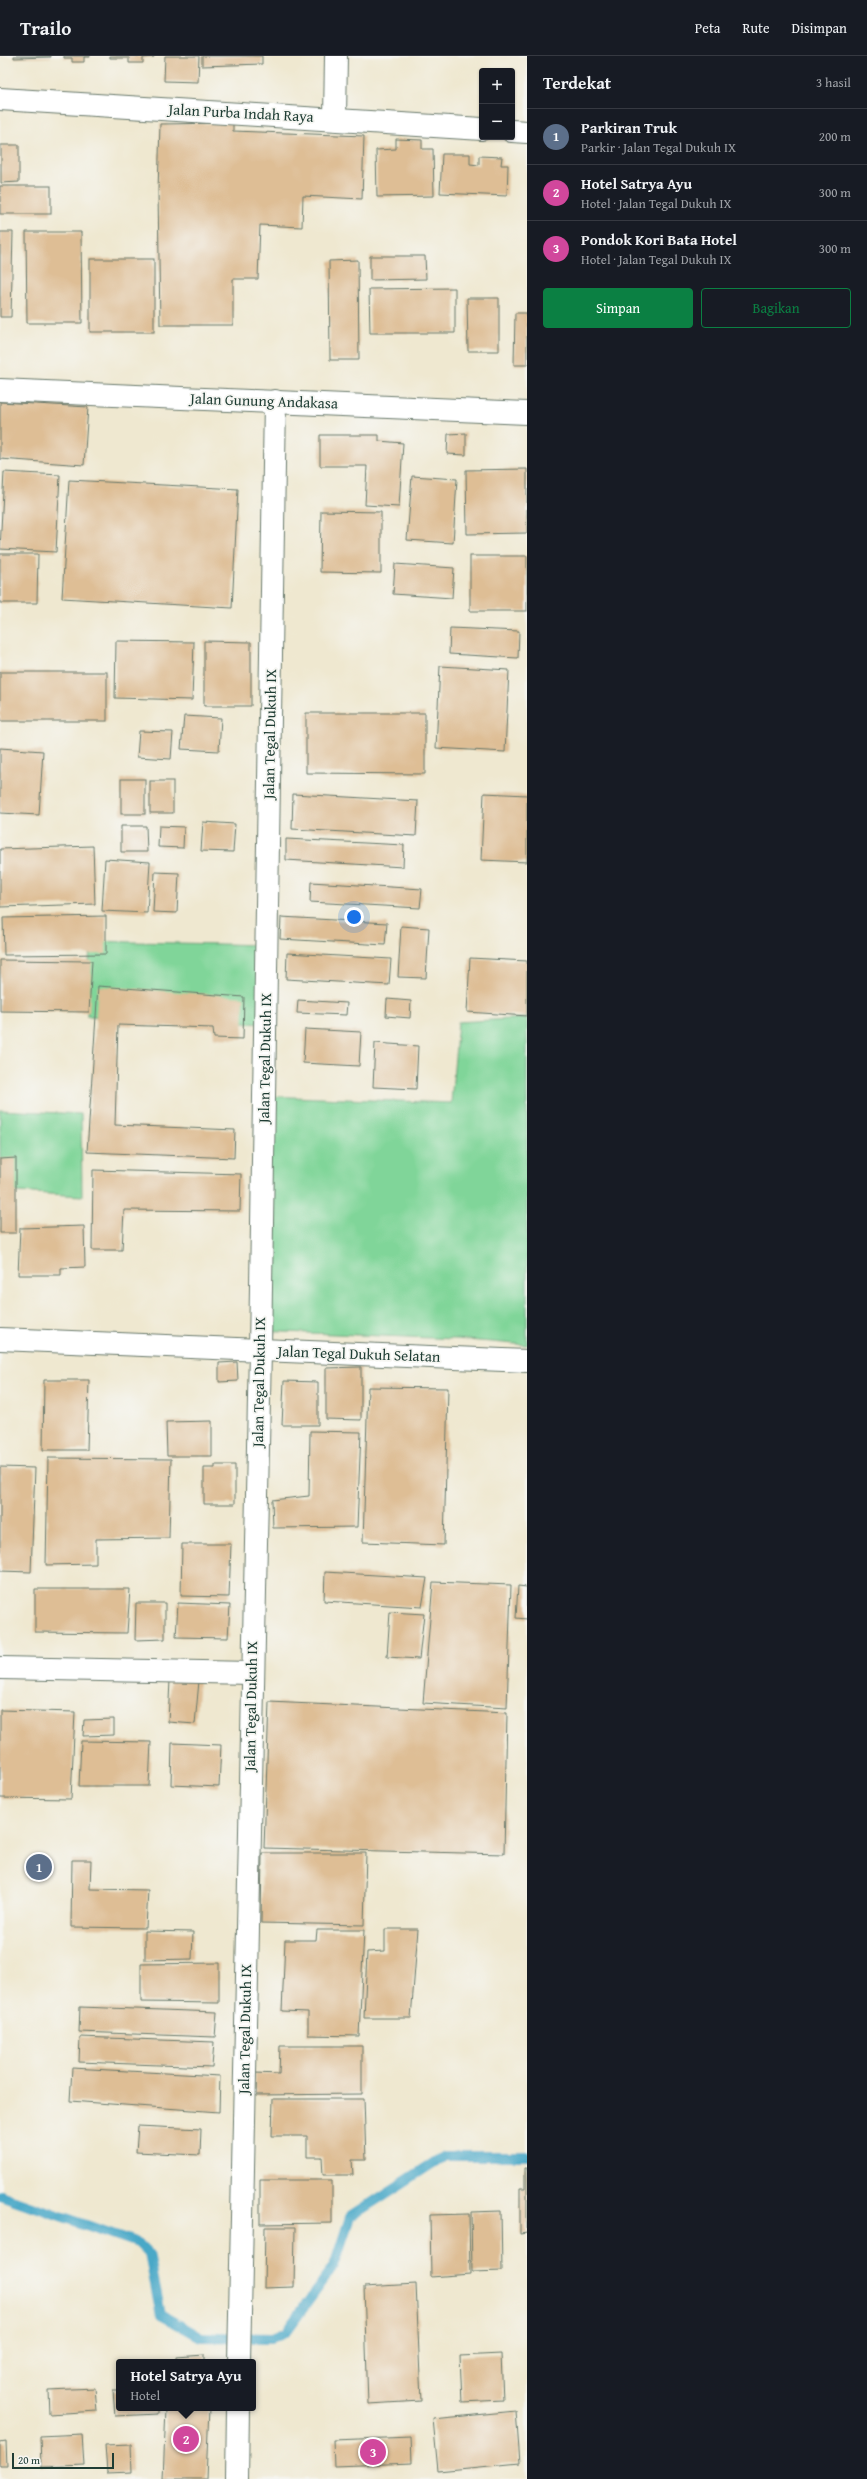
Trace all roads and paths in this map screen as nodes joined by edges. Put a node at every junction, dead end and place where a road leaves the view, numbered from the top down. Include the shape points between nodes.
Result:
1 (336, 56) edge
2 (0, 99) edge
3 (335, 118) junction
4 (479, 129) edge
5 (515, 131) edge
6 (527, 132) edge
7 (0, 390) edge
8 (275, 401) junction
9 (527, 413) edge
10 (0, 1339) edge
11 (260, 1350) junction
12 (527, 1361) edge
13 (0, 1668) edge
14 (252, 1673) junction
15 (239, 2359) edge
16 (238, 2411) edge
17 (237, 2479) edge

1 - 3 street
2 - 3 street, Jalan Purba Indah Raya
3 - 4 street, Jalan Purba Indah Raya
5 - 6 street
7 - 8 street, Jalan Gunung Andakasa
8 - 9 street, Jalan Gunung Andakasa
8 - 11 street, Jalan Tegal Dukuh IX
10 - 11 street, Jalan Tegal Dukuh Selatan
11 - 12 street, Jalan Tegal Dukuh Selatan
11 - 14 street, Jalan Tegal Dukuh IX
13 - 14 street
14 - 15 street, Jalan Tegal Dukuh IX
16 - 17 street

